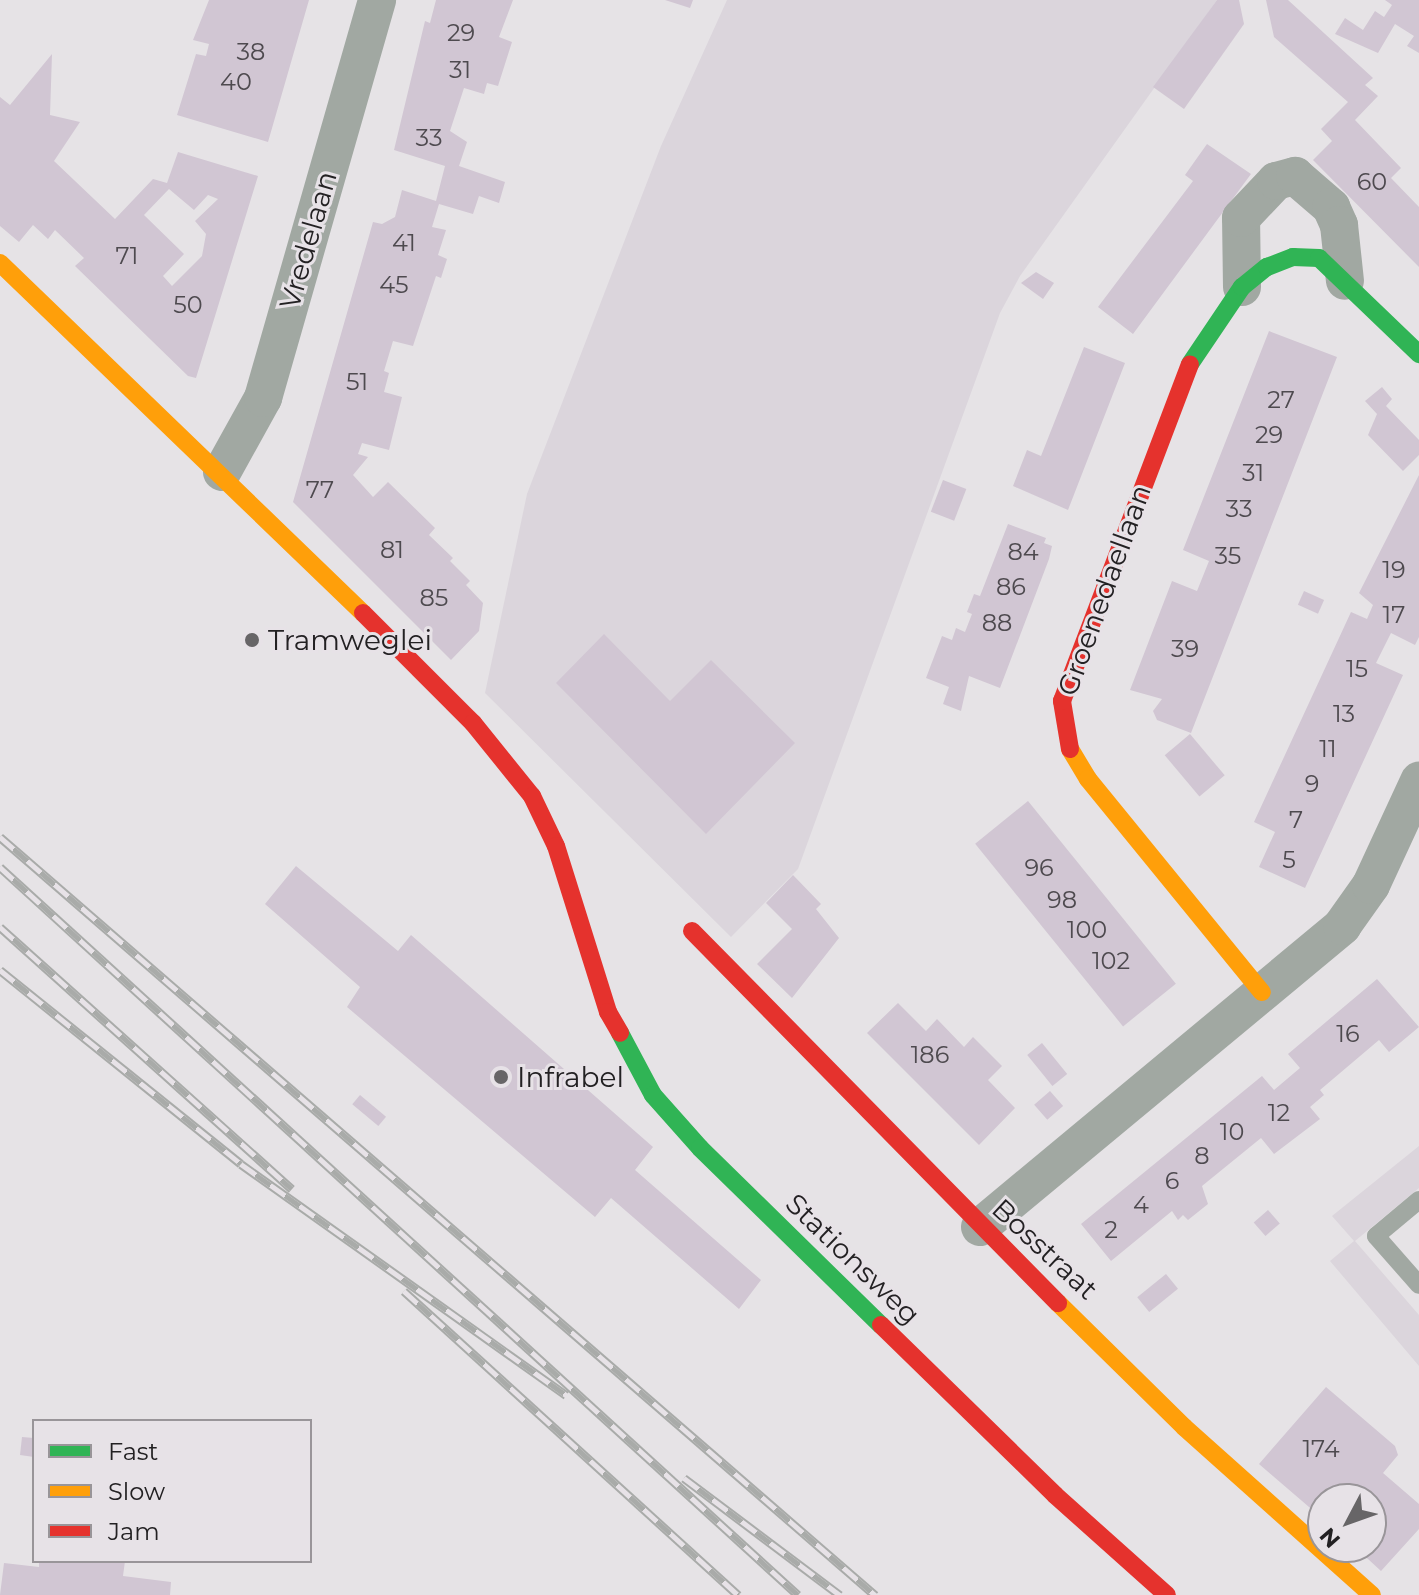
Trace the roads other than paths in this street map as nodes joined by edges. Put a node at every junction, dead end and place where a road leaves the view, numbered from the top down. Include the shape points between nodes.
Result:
1 (377, 0) edge
2 (0, 263) edge
3 (1345, 281) junction
4 (1242, 287) junction
5 (1419, 354) edge
6 (222, 472) junction
7 (1419, 781) edge
8 (692, 931) dead end
9 (1262, 992) junction
10 (1419, 1200) edge
11 (980, 1227) junction
12 (1419, 1285) edge
13 (1167, 1595) edge
14 (1372, 1595) edge

1 - 6 street, Vredelaan via 263,398
2 - 6 street
3 - 4 street, Groenedaellaan via 1319,258 1293,257 1267,267
3 - 4 street via 1339,225 1331,207 1295,176 1276,181 1241,218
3 - 5 street, Groenedaellaan
4 - 9 street, Groenedaellaan via 1184,373 1062,701 1070,752 1088,779
6 - 13 street, Stationsweg via 504,760 532,796 550,833 608,1012 653,1095 711,1159 1033,1474
7 - 9 street via 1371,885 1342,926
8 - 11 street, Bosstraat
9 - 11 street
10 - 12 lane via 1376,1236
11 - 14 street, Bosstraat via 1184,1427

